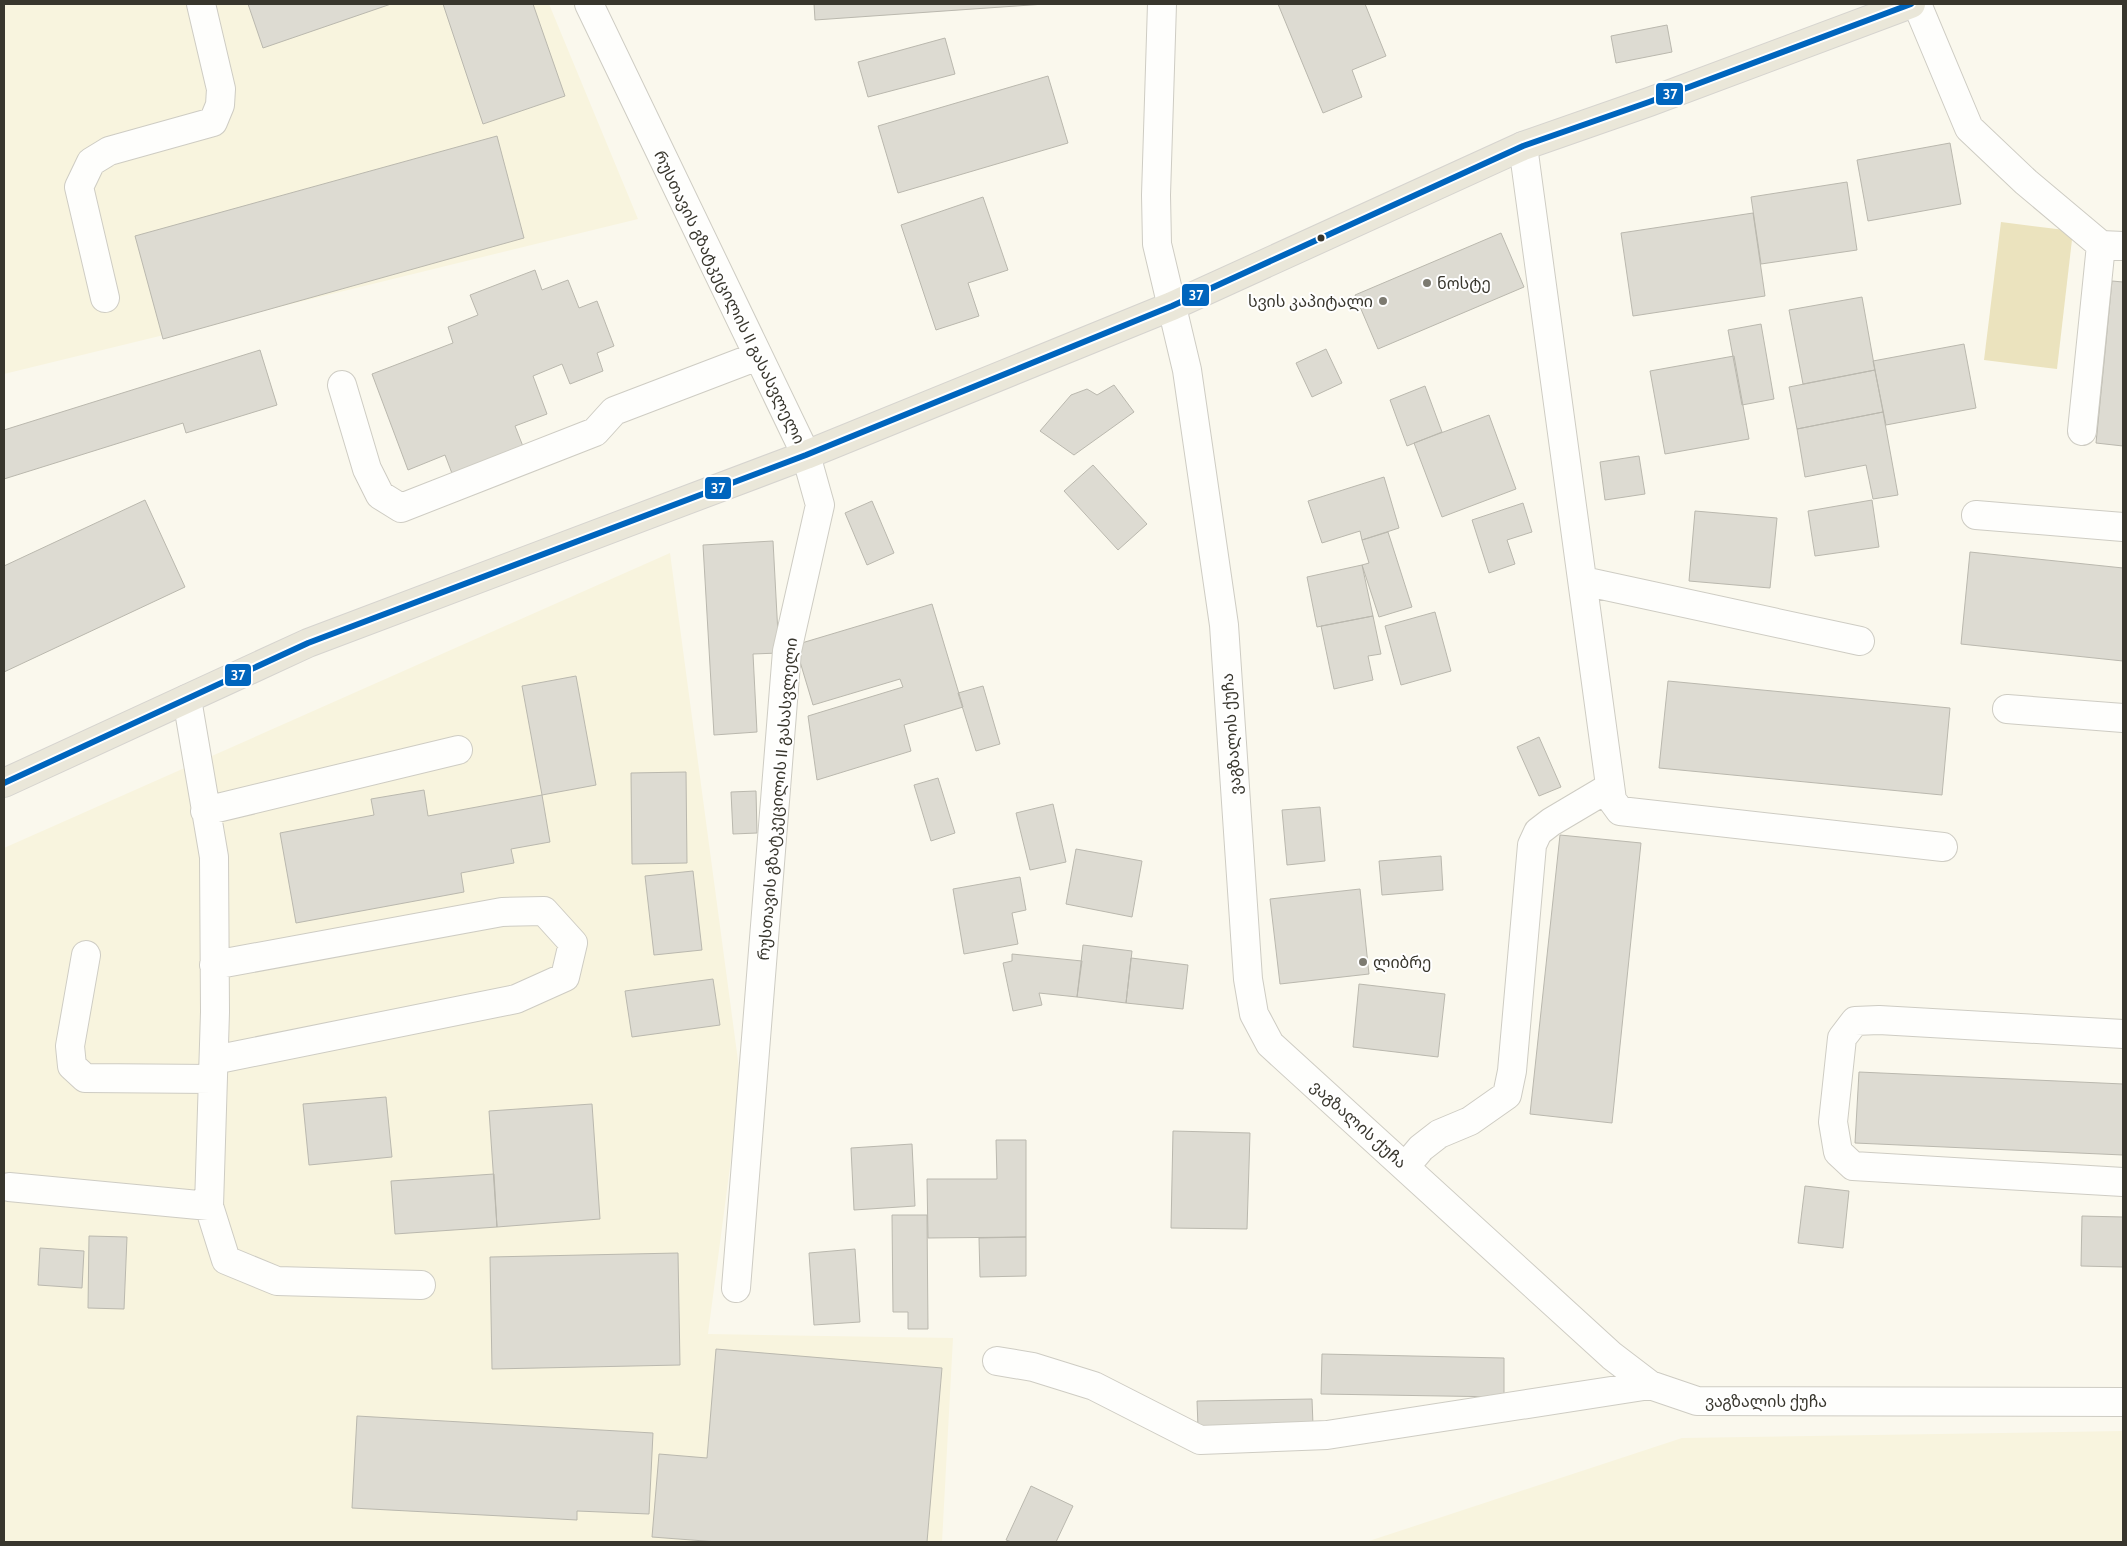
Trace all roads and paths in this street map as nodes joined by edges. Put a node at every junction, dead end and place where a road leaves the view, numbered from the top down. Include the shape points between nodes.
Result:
1 (201, 4) edge
2 (589, 4) edge
3 (1162, 4) edge
4 (1910, 4) edge
5 (1917, 4) edge
6 (1523, 146) junction
7 (2112, 246) edge
8 (105, 298) dead end
9 (1172, 306) junction
10 (758, 356) junction
11 (342, 385) dead end
12 (2082, 431) dead end
13 (806, 455) junction
14 (1976, 515) dead end
15 (2123, 527) edge
16 (1582, 581) junction
17 (1860, 641) dead end
18 (187, 699) junction
19 (2007, 709) dead end
20 (2123, 718) edge
21 (458, 750) dead end
22 (4, 783) edge
23 (1610, 787) junction
24 (205, 810) junction
25 (1943, 847) dead end
26 (86, 955) dead end
27 (214, 966) junction
28 (2123, 1034) edge
29 (213, 1069) junction
30 (1405, 1167) junction
31 (2123, 1182) edge
32 (9, 1187) dead end
33 (209, 1206) junction
34 (420, 1285) dead end
35 (736, 1288) dead end
36 (997, 1361) dead end
37 (1650, 1385) junction
38 (2123, 1402) edge

1 - 8 street via 221,89 220,105 213,122 109,151 91,162 79,187
2 - 10 street, რუსთავის გზატკეცილის II გასასვლელი
3 - 9 street, ვაგზალის ქუჩა via 1157,244
4 - 6 highway
5 - 7 street via 1969,128 2026,182
6 - 9 highway
6 - 16 street
7 - 12 street
9 - 13 highway
9 - 30 street, ვაგზალის ქუჩა via 1186,370 1224,625 1248,979 1254,1014 1270,1044
10 - 11 street via 614,411 594,432 401,508 380,495 367,469
10 - 13 street, რუსთავის გზატკეცილის II გასასვლელი
13 - 18 highway via 308,643
13 - 35 street, რუსთავის გზატკეცილის II გასასვლელი via 820,505 787,651
14 - 15 street
16 - 17 street
16 - 23 street
18 - 22 highway
18 - 24 street
19 - 20 street
21 - 24 street
23 - 25 street via 1612,800 1620,811
23 - 30 street via 1551,822 1538,832 1532,845 1512,1071 1507,1095 1470,1121 1439,1134
24 - 27 street via 214,857
26 - 29 street via 70,1046 72,1066 85,1078
27 - 29 street
27 - 29 street via 502,912 544,911 573,943 565,977 516,998
28 - 31 street via 1855,1021 1842,1038 1833,1122 1838,1152 1853,1166
29 - 33 street
30 - 37 street, ვაგზალის ქუჩა via 1612,1356
32 - 33 street
33 - 34 street via 226,1260 277,1281
36 - 37 street via 1033,1367 1094,1386 1200,1440 1327,1435
37 - 38 street, ვაგზალის ქუჩა via 1697,1401

